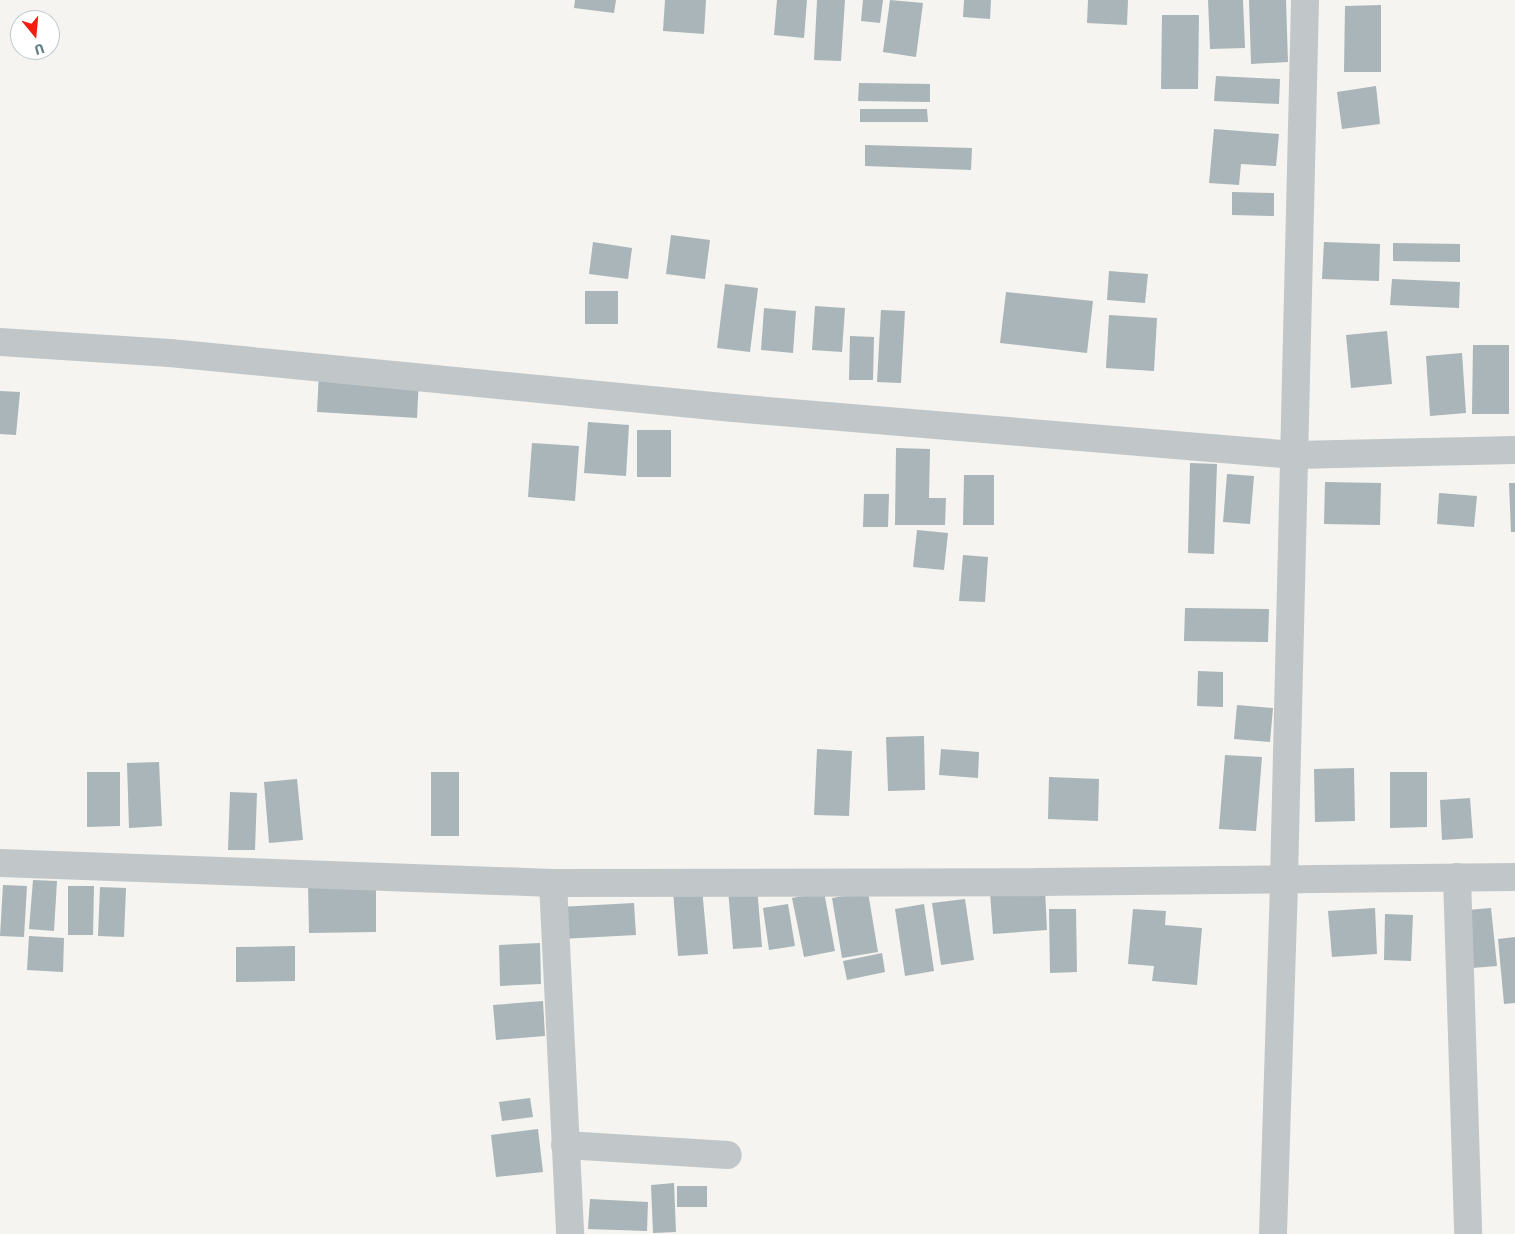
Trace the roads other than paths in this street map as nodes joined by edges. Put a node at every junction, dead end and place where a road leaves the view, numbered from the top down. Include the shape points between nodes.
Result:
1 (1305, 0) edge
2 (0, 342) edge
3 (1515, 450) edge
4 (1294, 455) junction
5 (0, 863) edge
6 (1457, 876) junction
7 (1515, 877) edge
8 (1284, 879) junction
9 (553, 883) junction
10 (566, 1145) junction
11 (728, 1155) dead end
12 (570, 1234) edge
13 (1273, 1234) edge
14 (1468, 1234) edge

1 - 4 street
2 - 4 street via 170,353 733,408
3 - 4 street
4 - 8 street
5 - 9 street
6 - 7 street
6 - 8 street
6 - 14 street
8 - 9 street
8 - 13 street
9 - 10 street
10 - 11 street
10 - 12 street

